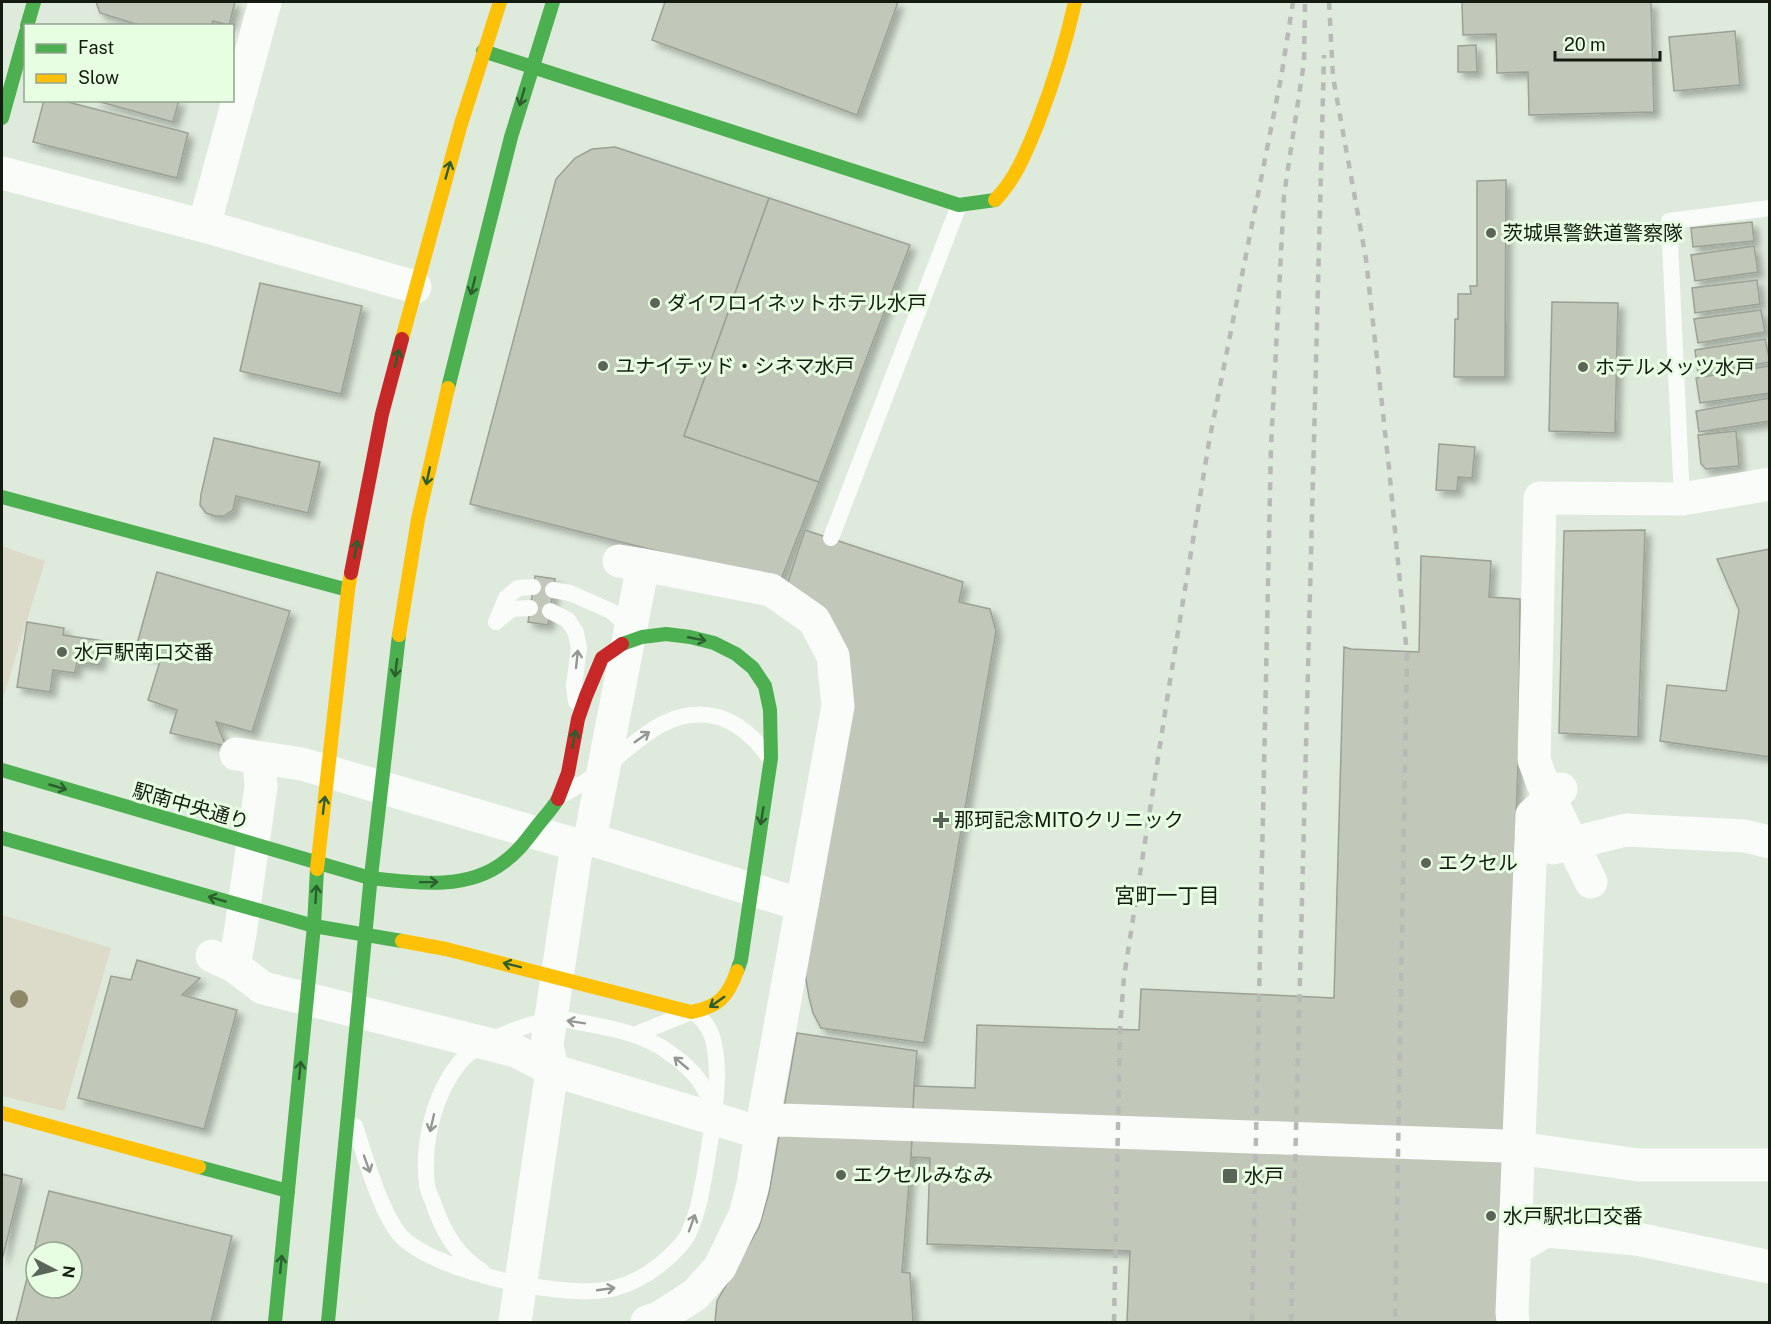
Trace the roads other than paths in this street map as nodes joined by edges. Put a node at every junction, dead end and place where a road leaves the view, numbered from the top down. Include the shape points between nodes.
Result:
1 (34, 2) edge
2 (265, 2) edge
3 (500, 2) edge
4 (553, 2) edge
5 (1075, 2) edge
6 (28, 24) edge
7 (24, 39) edge
8 (483, 51) junction
9 (530, 67) junction
10 (2, 118) edge
11 (2, 173) edge
12 (958, 205) junction
13 (1770, 208) edge
14 (204, 226) junction
15 (415, 287) junction
16 (1770, 484) edge
17 (2, 497) edge
18 (1682, 499) junction
19 (831, 538) dead end
20 (533, 587) dead end
21 (348, 590) junction
22 (554, 590) dead end
23 (530, 608) dead end
24 (550, 611) dead end
25 (639, 636) junction
26 (578, 718) junction
27 (771, 758) junction
28 (2, 770) edge
29 (1562, 789) dead end
30 (560, 796) junction
31 (2, 838) edge
32 (583, 842) junction
33 (1770, 842) edge
34 (1531, 854) junction
35 (317, 863) junction
36 (370, 878) junction
37 (1591, 882) dead end
38 (802, 905) junction
39 (314, 926) junction
40 (366, 934) junction
41 (691, 1012) junction
42 (634, 1035) junction
43 (552, 1070) junction
44 (715, 1107) junction
45 (350, 1108) junction
46 (2, 1113) edge
47 (762, 1127) junction
48 (1512, 1147) junction
49 (1770, 1165) edge
50 (288, 1191) junction
51 (1516, 1212) junction
52 (1770, 1267) edge
53 (496, 1279) junction
54 (511, 1321) edge
55 (275, 1323) edge
56 (328, 1323) edge
57 (647, 1323) edge
58 (1513, 1323) edge

1 - 6 street
2 - 14 street
3 - 8 street
4 - 9 street
5 - 12 street via 1061,58 1009,187 995,200
7 - 10 street
8 - 9 street
15 -> 8 street
9 - 12 street
9 -> 36 street via 439,424 417,531 404,601
11 - 14 street
12 - 19 lane
13 - 18 lane via 1669,221
14 - 15 street
21 -> 15 street via 382,414
16 - 18 street
17 - 21 street
18 - 37 street via 1540,498 1534,760
20 - 23 lane via 518,588 506,598 496,622 513,609
35 -> 21 street
22 - 25 lane via 611,611
26 -> 24 lane via 574,686 579,648 576,633 568,620
25 - 26 street via 603,657
25 -> 27 street via 656,633 711,642 736,653 753,668 766,687
30 -> 26 street
30 -> 27 lane via 588,780 660,725 681,716 700,713 721,718 756,739
27 -> 41 street via 741,960 726,996 708,1009
28 -> 35 street, 駅南中央通り
29 - 34 street via 1532,815
36 -> 30 street, 駅南中央通り via 430,883 457,881 492,870 526,841
39 -> 31 street
32 - 38 street
32 - 38 street via 631,563 771,590 814,620 833,656 838,706
32 - 43 street via 547,1044
32 - 43 street via 302,764 248,756 261,787 240,934 223,961 263,988 516,1051
33 - 34 street via 1705,823 1626,830
34 - 48 street
35 - 36 street, 駅南中央通り
39 -> 35 street
36 - 40 street
38 - 47 street
39 - 40 street
50 -> 39 street
41 -> 40 street via 446,949
40 - 45 street
41 - 42 lane
41 - 44 lane via 706,1024 714,1043
44 -> 42 lane via 694,1073 667,1050
42 -> 53 lane via 560,1019 529,1026 492,1038 462,1059 445,1083 432,1119 426,1153 428,1186 438,1217 452,1242 473,1265
43 - 47 street
43 - 54 street
53 -> 44 lane via 592,1291 634,1282 660,1266 689,1234 697,1211
45 -> 53 lane via 379,1195 400,1235 427,1255
45 - 56 street
46 - 50 street
47 - 48 street via 782,1120
47 - 57 street via 746,1215 720,1267 695,1294
48 - 49 street via 1639,1165
48 - 51 street
55 -> 50 street
51 - 52 street via 1527,1242 1545,1231 1625,1238
51 - 58 street

